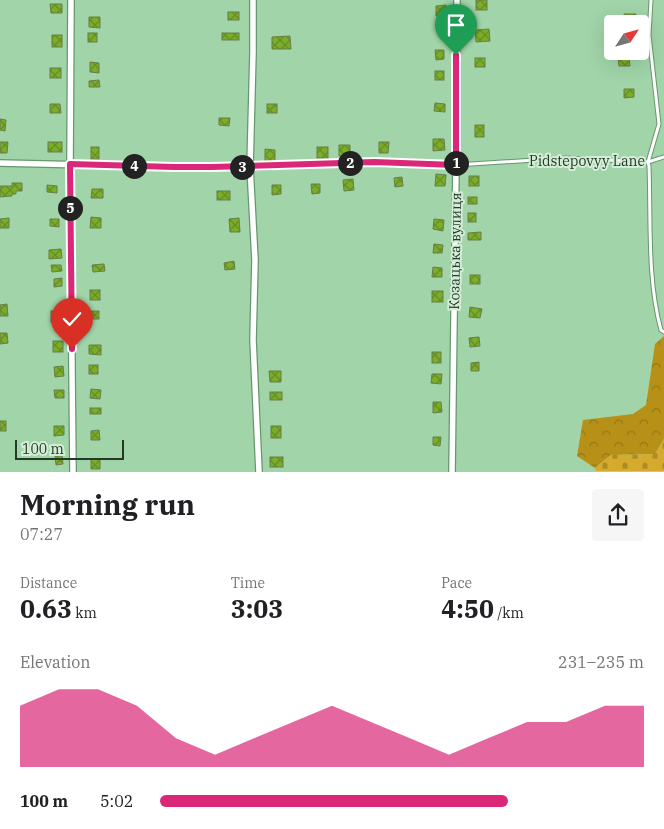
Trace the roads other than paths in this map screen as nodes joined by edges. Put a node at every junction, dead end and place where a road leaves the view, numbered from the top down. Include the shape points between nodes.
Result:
1 (71, 0) edge
2 (253, 0) edge
3 (456, 0) edge
4 (651, 0) edge
5 (664, 157) edge
6 (648, 162) junction
7 (0, 163) edge
8 (70, 164) junction
9 (456, 165) junction
10 (250, 167) junction
11 (664, 332) edge
12 (73, 472) edge
13 (260, 472) edge
14 (452, 472) edge

1 - 8 street
2 - 10 street
3 - 9 street, Козацька вулиця
4 - 6 lane via 648,35 658,124
5 - 6 lane, Pidstepovyy Lane
6 - 9 lane, Pidstepovyy Lane via 566,158
6 - 11 lane via 653,292 656,315
7 - 8 street, Pidstepovyy Lane
8 - 10 street, Pidstepovyy Lane
8 - 12 street
9 - 10 street, Pidstepovyy Lane via 374,162
9 - 14 street, Козацька вулиця
10 - 13 street via 256,260 253,340

